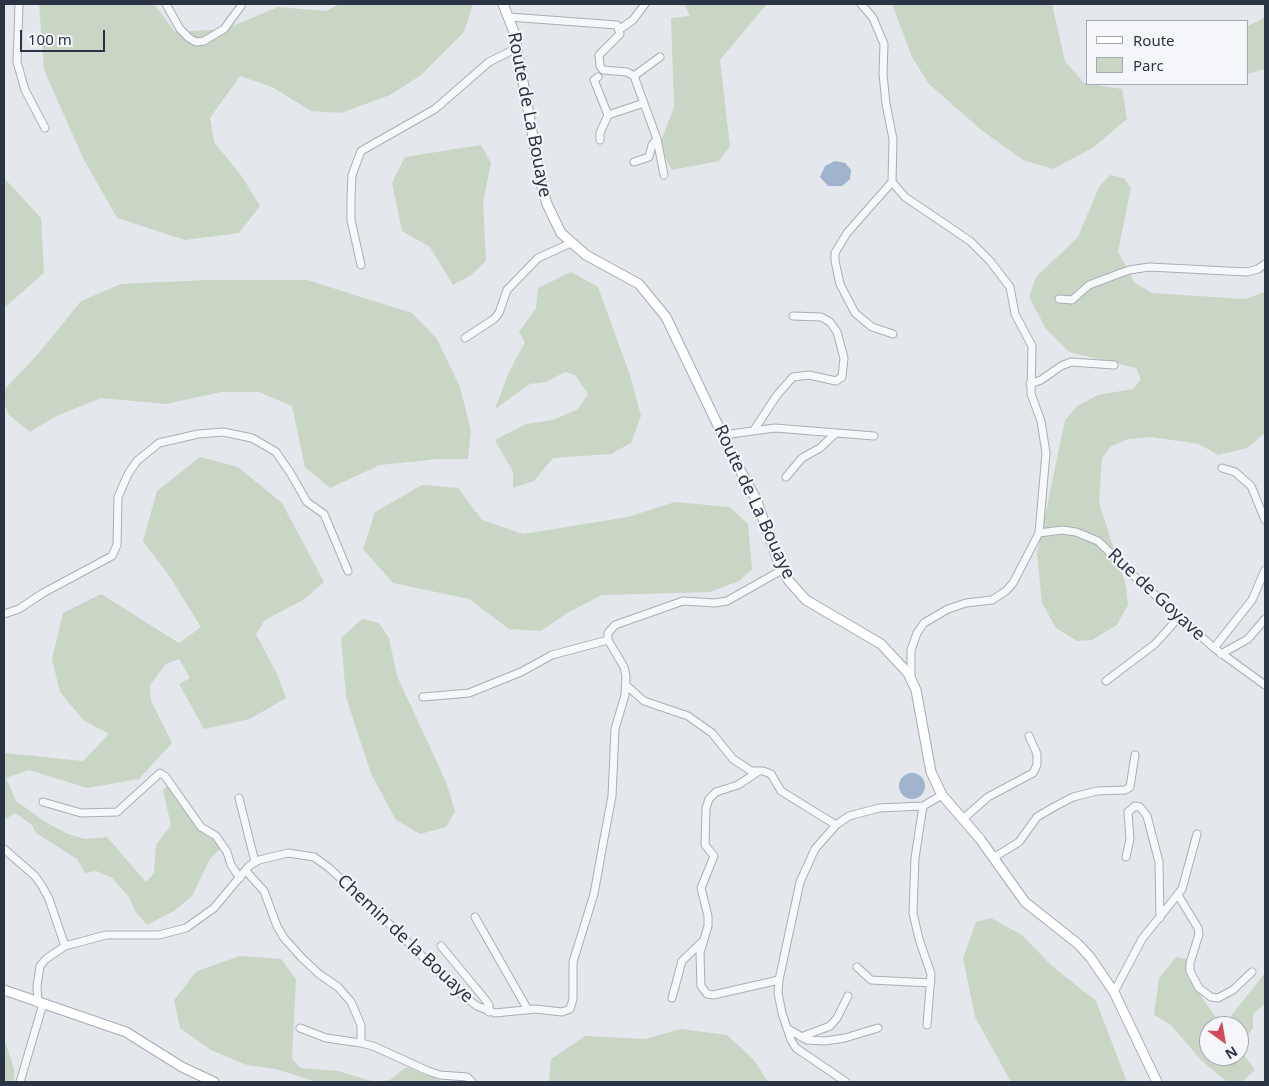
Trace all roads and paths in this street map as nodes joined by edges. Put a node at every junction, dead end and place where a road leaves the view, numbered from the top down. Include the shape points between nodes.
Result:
1 (18, 4) edge
2 (166, 4) edge
3 (503, 4) edge
4 (645, 4) edge
5 (861, 4) edge
6 (241, 6) dead end
7 (509, 17) junction
8 (620, 29) junction
9 (517, 48) junction
10 (660, 57) dead end
11 (634, 76) junction
12 (598, 77) dead end
13 (644, 103) junction
14 (608, 115) junction
15 (45, 128) dead end
16 (657, 139) junction
17 (600, 140) dead end
18 (634, 162) dead end
19 (664, 175) dead end
20 (892, 182) junction
21 (571, 243) junction
22 (1265, 264) edge
23 (361, 265) dead end
24 (1059, 299) dead end
25 (793, 316) dead end
26 (893, 334) dead end
27 (465, 338) dead end
28 (1114, 365) dead end
29 (1030, 384) junction
30 (754, 430) junction
31 (836, 433) junction
32 (723, 435) junction
33 (874, 436) dead end
34 (1222, 468) dead end
35 (786, 477) dead end
36 (1265, 520) edge
37 (1039, 533) junction
38 (782, 570) junction
39 (1265, 570) edge
40 (348, 571) dead end
41 (4, 614) edge
42 (1180, 616) junction
43 (1265, 619) edge
44 (608, 640) junction
45 (1214, 648) junction
46 (1221, 654) junction
47 (911, 678) junction
48 (1106, 681) dead end
49 (626, 685) junction
50 (1265, 685) edge
51 (423, 696) dead end
52 (1029, 736) dead end
53 (1135, 755) dead end
54 (759, 771) junction
55 (942, 795) junction
56 (239, 798) dead end
57 (43, 802) dead end
58 (923, 806) junction
59 (963, 818) junction
60 (836, 825) junction
61 (1198, 834) dead end
62 (4, 849) edge
63 (1126, 857) dead end
64 (993, 858) junction
65 (255, 862) junction
66 (246, 871) junction
67 (240, 878) junction
68 (1178, 895) junction
69 (475, 917) dead end
70 (1160, 918) junction
71 (703, 941) junction
72 (65, 946) junction
73 (440, 946) dead end
74 (857, 967) dead end
75 (1252, 972) dead end
76 (779, 980) junction
77 (931, 983) junction
78 (4, 990) edge
79 (1114, 992) junction
80 (848, 996) dead end
81 (672, 998) dead end
82 (41, 1004) junction
83 (528, 1010) junction
84 (488, 1012) junction
85 (927, 1025) dead end
86 (300, 1028) dead end
87 (878, 1028) dead end
88 (788, 1029) junction
89 (801, 1037) junction
90 (361, 1043) junction
91 (842, 1081) edge
92 (20, 1082) edge
93 (214, 1082) edge
94 (472, 1082) edge
95 (1157, 1082) edge

1 - 15 street via 17,62 26,90
2 - 6 street via 180,29 196,42 224,30
3 - 7 main road, Route de La Bouaye
4 - 8 street via 633,20
5 - 20 street via 873,18 884,44 884,84 893,139
7 - 8 street via 612,23
7 - 9 main road, Route de La Bouaye
8 - 11 street via 620,34 598,61 603,70 627,72
9 - 21 main road, Route de La Bouaye via 542,187 553,219
9 - 23 street via 489,62 435,108 361,152 352,175 351,197 351,220
10 - 11 street
11 - 13 street
12 - 14 street via 594,80
13 - 14 street
13 - 16 street
14 - 17 street
16 - 18 street via 649,157
16 - 19 street
20 - 26 street via 847,233 835,253 835,261 840,284 855,313 872,327
20 - 29 street via 906,197 970,241 1010,287 1015,314 1032,346
21 - 27 street via 538,258 507,290 494,319
21 - 32 main road, Route de La Bouaye via 586,255 639,284 653,300 677,338
22 - 24 street via 1247,272 1149,267 1129,270 1089,285 1072,300
25 - 30 street via 827,318 837,332 845,370 836,381 809,375 794,377 777,395
28 - 29 street via 1072,362
29 - 37 street via 1046,453
30 - 31 street via 775,428
30 - 32 street
31 - 33 street
31 - 35 street via 820,448 802,458
32 - 38 main road, Route de La Bouaye via 763,514
34 - 36 street via 1234,472 1251,486
37 - 42 street, Rue de Goyave via 1069,531 1098,541
37 - 47 street via 1013,583 1000,596 948,609 924,624 911,650
38 - 44 street via 727,601 715,604 683,601 631,618 614,625 608,633
38 - 47 main road, Route de La Bouaye via 806,600 880,644
39 - 45 street via 1252,600
40 - 41 street via 328,520 307,502 276,452 252,438 223,432 198,434 159,444 137,461 118,497 117,545 112,556 19,609
42 - 45 street, Rue de Goyave
42 - 48 street via 1155,644
43 - 46 street via 1248,638
44 - 49 street, Chemin de la Bouaye via 624,667
44 - 51 street via 552,655 522,672 469,693
45 - 46 street, Rue de Goyave
46 - 50 street, Rue de Goyave
47 - 55 main road, Route de La Bouaye via 931,772
49 - 54 street via 644,701 688,716 712,733 733,759 751,771
49 - 83 street, Chemin de la Bouaye via 615,729 612,796 594,894 573,962 573,1006 562,1012
52 - 59 street via 1037,754 1033,773 988,797
53 - 64 street via 1130,787 1097,791 1054,807 1037,817 1019,842
54 - 60 street via 771,774 781,791
54 - 71 street via 738,785 716,792 706,808 705,845 714,856 701,888 708,916
55 - 58 street
55 - 59 main road, Route de La Bouaye
56 - 65 street
57 - 67 street via 81,813 117,812 160,773 201,827 216,836
58 - 60 street via 863,811
58 - 77 street via 915,858 914,913
59 - 64 main road, Route de La Bouaye
60 - 76 street via 811,856 800,882
61 - 68 street via 1186,882
62 - 72 street via 42,886
63 - 70 street via 1130,839 1128,812 1135,806 1140,807 1147,816 1159,862
64 - 79 main road, Route de La Bouaye via 1026,902 1090,957
65 - 66 street, Chemin de la Bouaye
65 - 84 street, Chemin de la Bouaye via 288,853 314,857 354,890 461,994
66 - 67 street, Chemin de la Bouaye
66 - 90 street via 264,891 284,938 351,1002 361,1025
67 - 72 street, Chemin de la Bouaye via 200,920 176,932 106,935
68 - 70 street
68 - 75 street via 1198,928 1190,971 1199,988 1218,998 1233,990
69 - 83 street
70 - 79 street via 1142,940
71 - 76 street via 701,986 707,994
71 - 81 street via 682,961
72 - 82 street, Chemin de la Bouaye via 40,966 37,986
73 - 84 street via 484,998 489,1005
74 - 77 street via 871,980
76 - 88 street via 780,1003
77 - 85 street
78 - 82 main road
79 - 95 main road, Route de La Bouaye
80 - 89 street via 830,1026
82 - 92 street, Chemin de la Bouaye
82 - 93 main road via 126,1032 182,1067
83 - 84 street, Chemin de la Bouaye
86 - 90 street via 326,1038
87 - 89 street via 825,1041
88 - 89 street
88 - 91 street via 796,1048
90 - 94 street via 428,1071 468,1077

